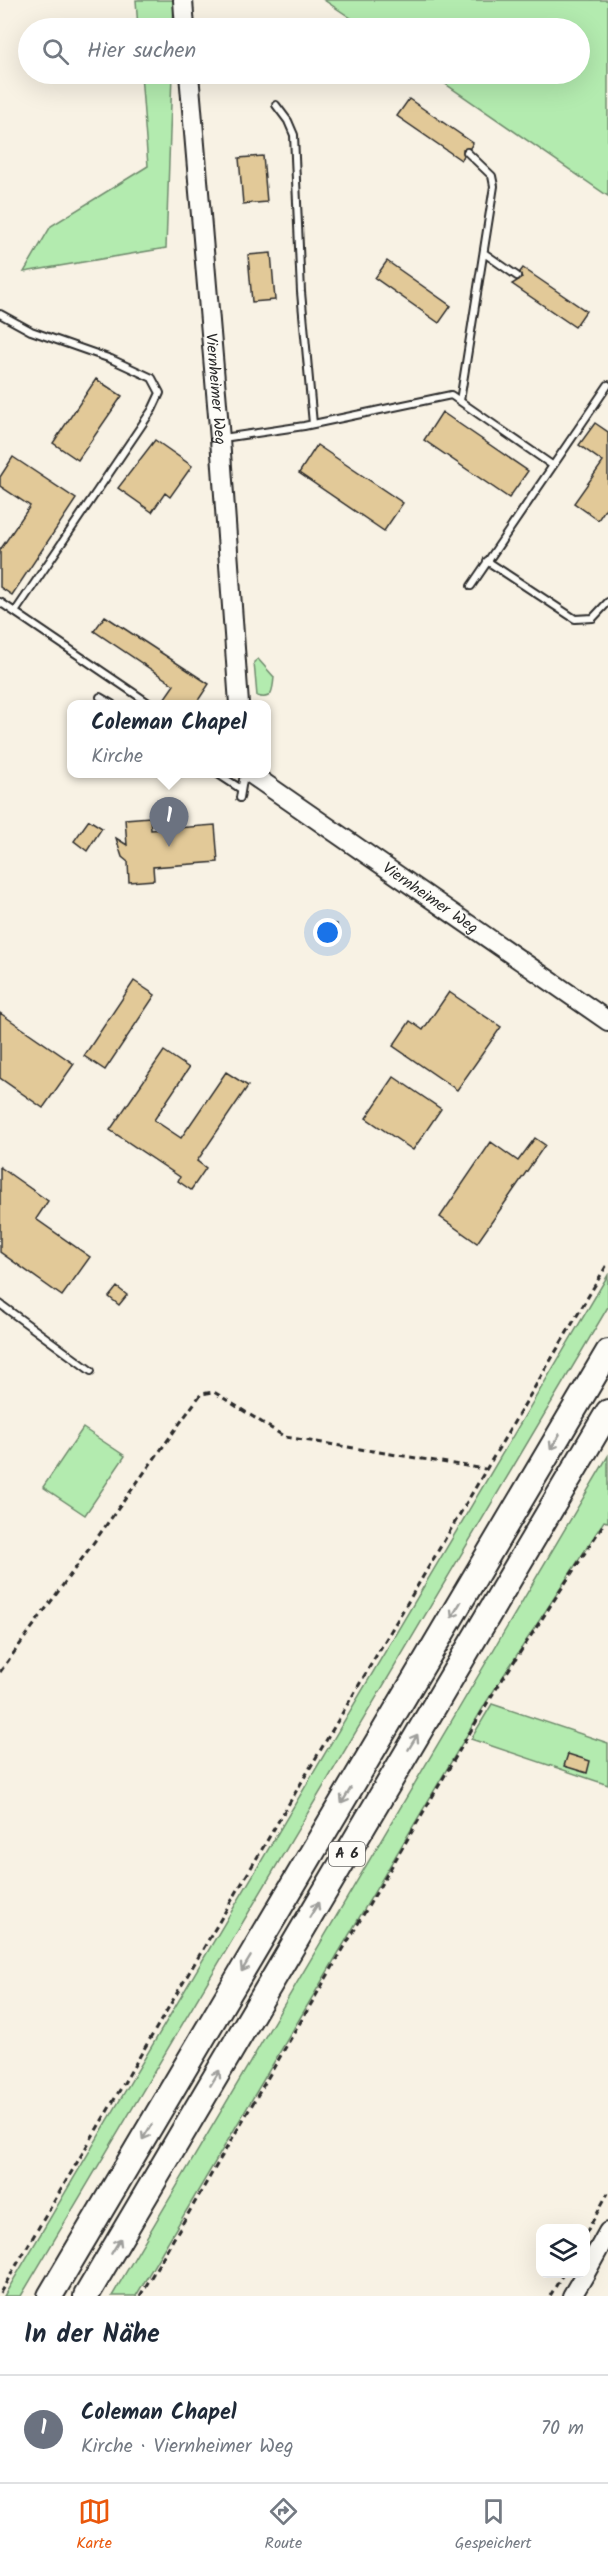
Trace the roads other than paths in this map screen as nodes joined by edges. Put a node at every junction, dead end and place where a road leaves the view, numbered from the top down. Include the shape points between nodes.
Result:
1 (183, 0) edge
2 (184, 18) edge
3 (190, 84) edge
4 (276, 105) dead end
5 (467, 152) dead end
6 (484, 253) junction
7 (517, 276) dead end
8 (0, 314) edge
9 (608, 385) edge
10 (460, 401) junction
11 (313, 424) junction
12 (220, 439) junction
13 (552, 465) junction
14 (487, 561) junction
15 (471, 586) dead end
16 (0, 602) edge
17 (608, 602) edge
18 (15, 612) junction
19 (100, 697) dead end
20 (104, 700) edge
21 (143, 700) edge
22 (238, 700) edge
23 (246, 781) edge
24 (240, 798) dead end
25 (608, 1021) edge
26 (0, 1304) edge
27 (608, 1352) edge
28 (91, 1371) dead end
29 (608, 1412) edge
30 (608, 2232) edge
31 (590, 2264) edge
32 (582, 2278) edge
33 (50, 2296) edge
34 (86, 2296) edge
35 (572, 2296) edge

1 - 2 street
3 - 12 street, Viernheimer Weg
4 - 11 lane via 294,135 301,292
5 - 6 lane via 492,176 494,186
6 - 7 lane
6 - 10 lane
8 - 18 lane via 32,331 152,378 160,393
9 - 13 lane
10 - 11 lane via 452,395
10 - 13 lane
11 - 12 lane
12 - 22 street, Viernheimer Weg
13 - 14 lane
14 - 15 lane
14 - 17 lane via 575,619 593,618
16 - 18 lane
18 - 21 lane
19 - 20 lane
23 - 24 lane
23 - 25 street, Viernheimer Weg
26 - 28 lane
27 -> 33 highway, A 6
34 -> 29 highway, A 6
30 - 31 street
32 - 35 street

